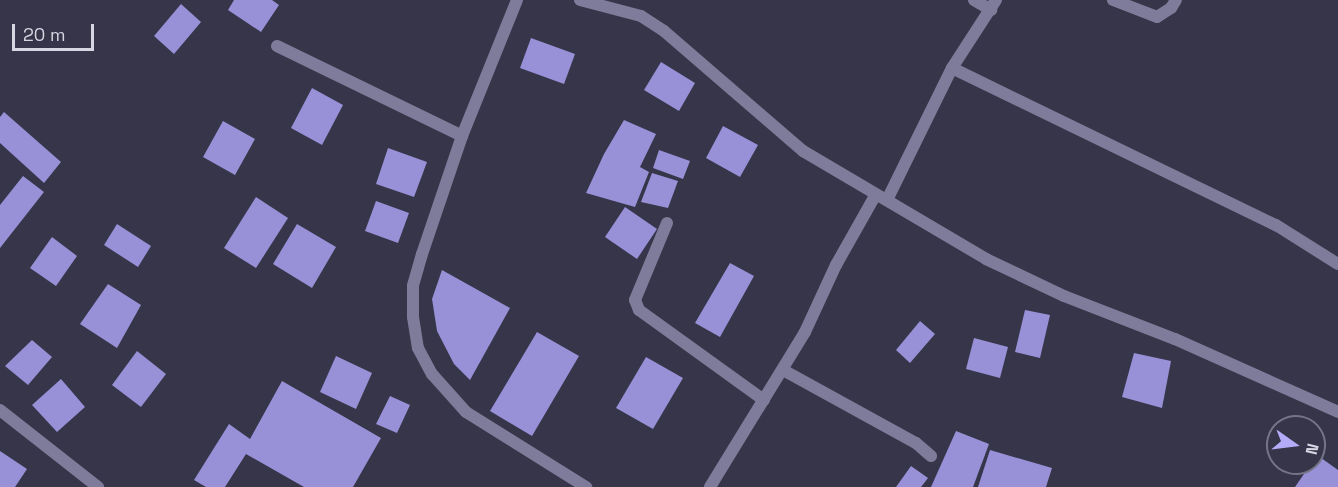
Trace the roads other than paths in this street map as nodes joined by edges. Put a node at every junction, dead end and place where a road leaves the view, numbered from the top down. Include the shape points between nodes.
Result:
1 (517, 0) edge
2 (580, 0) edge
3 (975, 0) edge
4 (1113, 0) edge
5 (1176, 0) edge
6 (993, 5) edge
7 (277, 46) dead end
8 (952, 68) junction
9 (462, 136) junction
10 (882, 197) junction
11 (667, 223) dead end
12 (1338, 264) edge
13 (783, 370) junction
14 (764, 400) junction
15 (0, 410) edge
16 (1338, 412) edge
17 (931, 456) dead end
18 (98, 487) edge
19 (586, 487) edge
20 (710, 487) edge

1 - 9 street
2 - 10 street via 641,16 664,31 803,151
3 - 6 street
4 - 5 street via 1157,17 1172,8
6 - 8 street
7 - 9 street
8 - 10 street
8 - 12 street via 1276,225
9 - 19 street via 413,286 418,348 432,374 466,412
10 - 13 street
10 - 16 street via 986,259 1064,296 1175,339
11 - 14 street via 635,300 639,310
13 - 14 street
13 - 17 street via 916,443
14 - 20 street
15 - 18 street

